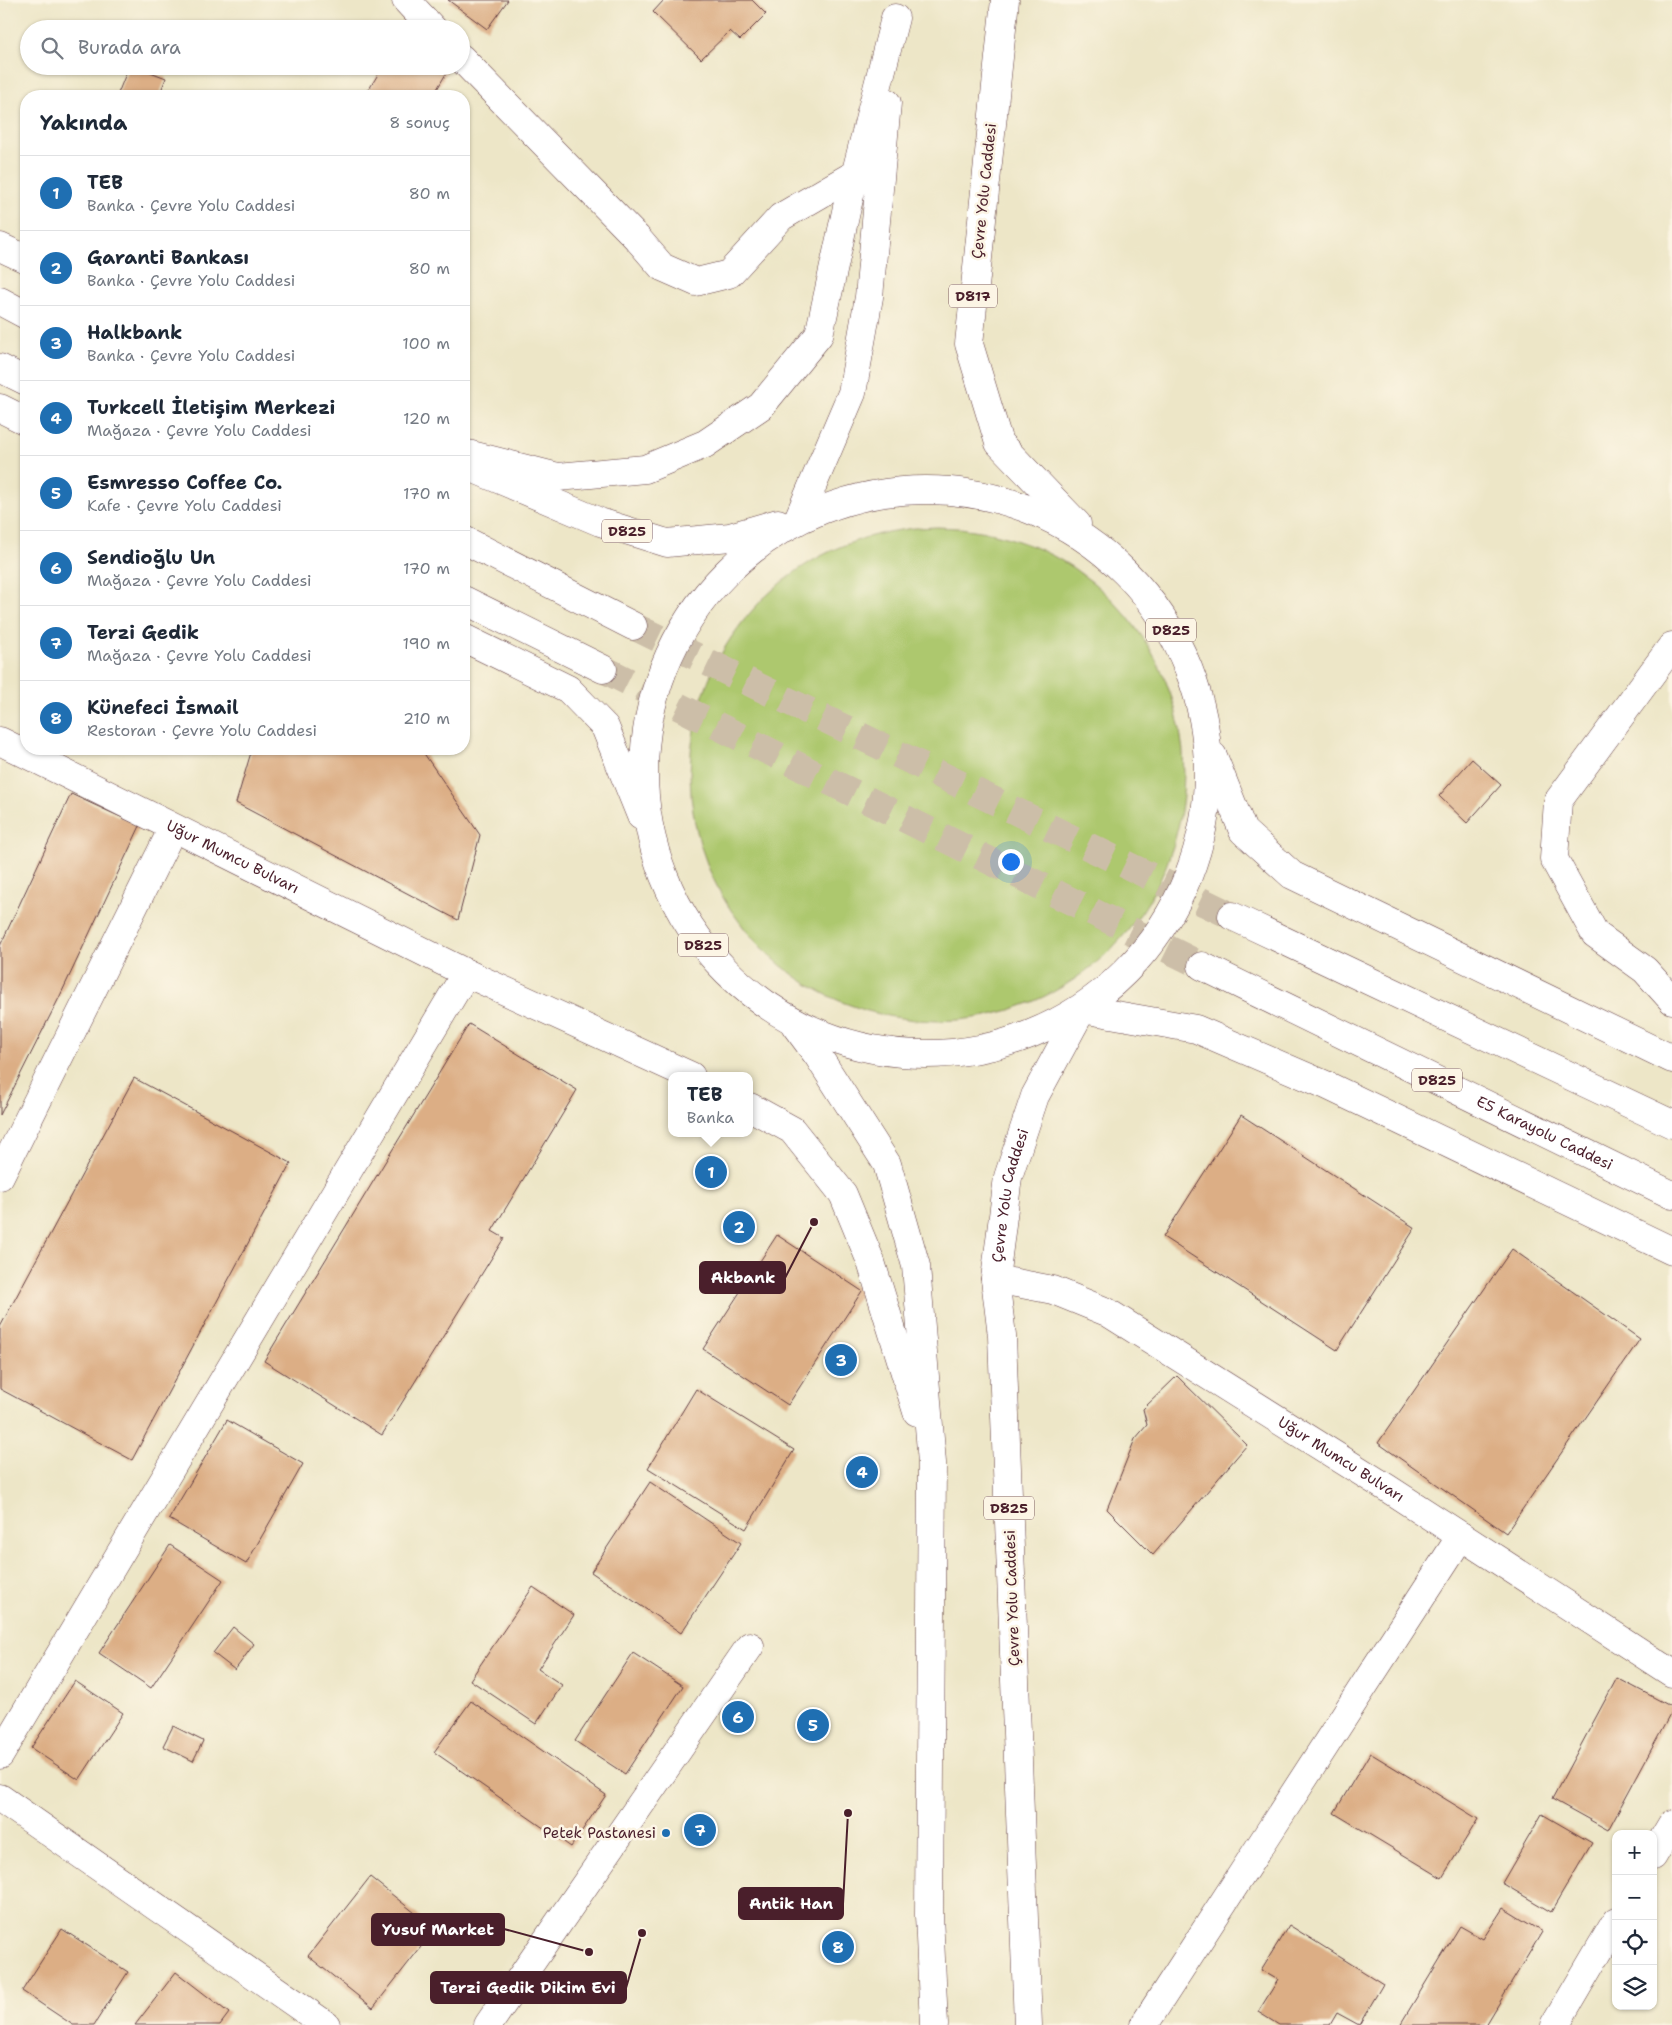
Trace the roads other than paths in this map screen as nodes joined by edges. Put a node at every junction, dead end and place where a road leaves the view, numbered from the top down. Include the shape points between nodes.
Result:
1 (406, 0) edge
2 (1005, 0) edge
3 (897, 9) edge
4 (425, 20) edge
5 (470, 67) edge
6 (855, 174) junction
7 (0, 247) edge
8 (20, 256) edge
9 (0, 302) edge
10 (20, 312) edge
11 (0, 368) edge
12 (20, 378) edge
13 (0, 408) edge
14 (20, 418) edge
15 (470, 455) edge
16 (470, 467) edge
17 (799, 517) junction
18 (470, 543) edge
19 (1100, 548) junction
20 (470, 603) edge
21 (633, 626) tunnel mouth
22 (470, 641) edge
23 (1672, 646) edge
24 (603, 669) tunnel mouth
25 (1207, 740) junction
26 (0, 741) edge
27 (20, 751) edge
28 (28, 755) edge
29 (173, 828) junction
30 (649, 836) junction
31 (1232, 916) tunnel mouth
32 (1202, 966) tunnel mouth
33 (466, 973) junction
34 (1672, 1000) edge
35 (1082, 1009) junction
36 (795, 1025) junction
37 (1672, 1059) edge
38 (682, 1072) edge
39 (753, 1109) edge
40 (1672, 1124) edge
41 (0, 1176) edge
42 (1672, 1195) edge
43 (1672, 1251) edge
44 (995, 1279) junction
45 (932, 1463) junction
46 (1460, 1536) junction
47 (750, 1646) dead end
48 (1672, 1673) edge
49 (0, 1756) edge
50 (0, 1798) edge
51 (1672, 1824) edge
52 (1657, 1849) edge
53 (1612, 1928) edge
54 (326, 2025) edge
55 (488, 2025) edge
56 (934, 2025) edge
57 (1028, 2025) edge
58 (1144, 2025) edge
59 (1555, 2025) edge

1 - 4 main road
2 - 19 main road, Çevre Yolu Caddesi / D817 via 969,344 999,442
3 - 6 main road
3 - 17 main road via 869,297 852,393
5 - 6 main road via 662,267 696,282 729,274 781,217
6 - 15 main road via 819,335 761,406 705,444 645,469 558,477
7 - 8 main road
9 - 10 main road
11 - 12 main road
13 - 14 main road
16 - 17 main road, D825 via 600,522 667,543 730,537
17 - 19 main road, D825 via 885,491 950,489 1012,501 1058,520
17 - 30 main road via 730,566 679,632 656,684 644,739
18 - 21 main road
19 - 25 main road, D825 via 1140,586 1172,630 1194,683
20 - 24 main road
22 - 30 main road, D825 via 568,689 605,727
23 - 34 main road via 1558,801 1554,859 1595,934 1645,970
25 - 35 main road, D825 via 1208,793 1199,846 1168,918 1130,969
25 - 37 main road via 1243,831 1292,875
26 - 27 main road, Uğur Mumcu Bulvarı
28 - 29 main road, Uğur Mumcu Bulvarı
29 - 33 main road, Uğur Mumcu Bulvarı
29 - 41 main road
30 - 36 main road, D825 via 676,908 722,970
31 - 40 main road
32 - 42 main road, E5 Karayolu Caddesi / D825
33 - 38 main road, Uğur Mumcu Bulvarı
33 - 49 main road
35 - 36 main road via 1026,1038 966,1053 884,1053
35 - 43 main road via 1196,1029 1326,1085
35 - 44 main road, Çevre Yolu Caddesi / D825 via 1035,1096 1008,1177
36 - 45 main road, D825 via 888,1164 916,1266
39 - 45 main road via 792,1130 843,1194 871,1262
44 - 46 main road, Uğur Mumcu Bulvarı via 1053,1290 1107,1312
44 - 57 main road, Çevre Yolu Caddesi / D825 via 1002,1336
45 - 56 main road, D825 via 928,1915
46 - 48 main road, Uğur Mumcu Bulvarı
46 - 58 main road
47 - 55 main road
50 - 54 main road
51 - 52 main road
53 - 59 main road

